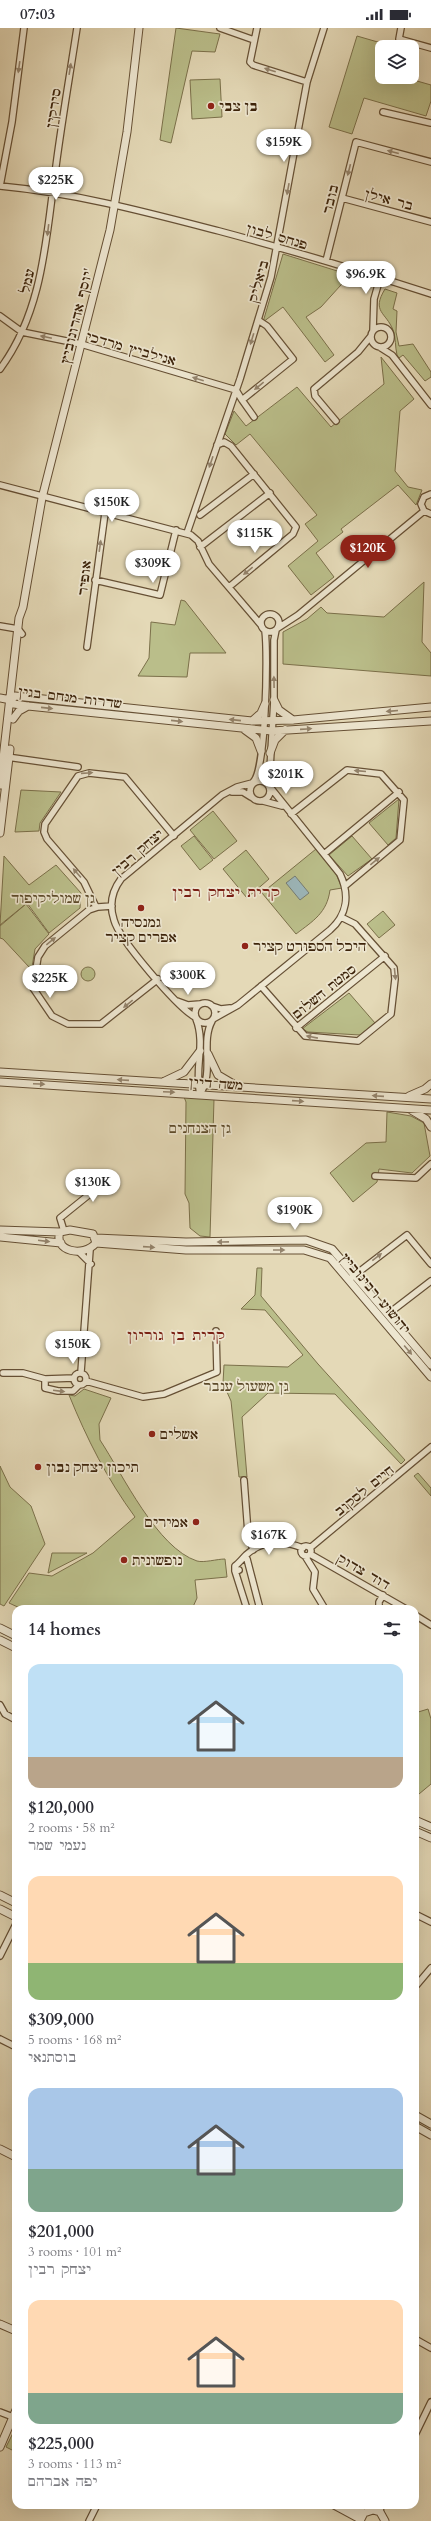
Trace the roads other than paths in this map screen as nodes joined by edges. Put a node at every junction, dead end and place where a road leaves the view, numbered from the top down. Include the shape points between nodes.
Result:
1 (24, 28) edge
2 (77, 28) edge
3 (139, 28) edge
4 (220, 28) edge
5 (257, 28) edge
6 (324, 28) edge
7 (401, 28) edge
8 (254, 40) junction
9 (431, 48) edge
10 (307, 82) junction
11 (383, 112) dead end
12 (431, 123) edge
13 (431, 162) edge
14 (0, 186) edge
15 (53, 191) junction
16 (342, 198) junction
17 (115, 203) junction
18 (431, 222) edge
19 (278, 247) junction
20 (326, 262) junction
21 (380, 278) junction
22 (431, 294) edge
23 (375, 315) junction
24 (0, 316) edge
25 (258, 320) junction
26 (383, 327) junction
27 (22, 332) junction
28 (371, 334) junction
29 (391, 341) junction
30 (81, 344) junction
31 (379, 348) junction
32 (358, 352) junction
33 (394, 358) junction
34 (0, 369) edge
35 (236, 390) junction
36 (242, 400) junction
37 (431, 405) edge
38 (254, 417) dead end
39 (336, 421) dead end
40 (217, 444) junction
41 (254, 474) junction
42 (0, 486) edge
43 (270, 493) junction
44 (431, 494) edge
45 (42, 498) junction
46 (424, 511) junction
47 (105, 512) junction
48 (431, 514) edge
49 (200, 516) dead end
50 (176, 530) junction
51 (187, 533) junction
52 (200, 547) junction
53 (95, 580) junction
54 (229, 587) junction
55 (250, 611) junction
56 (300, 613) junction
57 (267, 615) junction
58 (275, 616) junction
59 (261, 625) junction
60 (0, 626) edge
61 (277, 629) junction
62 (264, 631) junction
63 (20, 632) junction
64 (87, 647) dead end
65 (0, 698) edge
66 (13, 700) junction
67 (274, 700) junction
68 (265, 704) junction
69 (28, 706) junction
70 (431, 707) edge
71 (13, 719) junction
72 (293, 720) junction
73 (252, 721) junction
74 (273, 721) junction
75 (431, 721) edge
76 (264, 722) junction
77 (237, 727) junction
78 (263, 730) junction
79 (285, 730) junction
80 (272, 731) junction
81 (261, 751) junction
82 (270, 753) junction
83 (6, 757) junction
84 (78, 767) dead end
85 (253, 783) junction
86 (0, 785) edge
87 (269, 787) junction
88 (399, 792) junction
89 (222, 795) junction
90 (251, 797) junction
91 (263, 800) junction
92 (290, 813) junction
93 (0, 832) edge
94 (174, 836) junction
95 (324, 854) junction
96 (345, 886) junction
97 (112, 906) junction
98 (96, 907) junction
99 (341, 917) junction
100 (385, 956) junction
101 (158, 979) junction
102 (261, 986) junction
103 (174, 1000) junction
104 (200, 1004) junction
105 (238, 1005) junction
106 (212, 1006) junction
107 (196, 1018) junction
108 (212, 1020) junction
109 (296, 1028) junction
110 (200, 1051) junction
111 (208, 1054) junction
112 (0, 1072) edge
113 (0, 1082) edge
114 (162, 1082) junction
115 (431, 1084) edge
116 (198, 1085) junction
117 (206, 1085) junction
118 (244, 1088) junction
119 (200, 1094) junction
120 (404, 1098) junction
121 (431, 1099) edge
122 (404, 1108) junction
123 (431, 1110) edge
124 (431, 1127) edge
125 (431, 1164) edge
126 (98, 1174) dead end
127 (375, 1176) dead end
128 (60, 1218) junction
129 (0, 1230) edge
130 (62, 1230) junction
131 (51, 1234) junction
132 (0, 1237) edge
133 (96, 1240) junction
134 (61, 1244) junction
135 (90, 1250) junction
136 (80, 1253) junction
137 (91, 1264) junction
138 (431, 1264) edge
139 (351, 1278) junction
140 (431, 1281) edge
141 (388, 1314) junction
142 (216, 1331) dead end
143 (431, 1365) edge
144 (81, 1372) junction
145 (3, 1373) dead end
146 (431, 1377) edge
147 (74, 1378) junction
148 (46, 1379) junction
149 (86, 1381) junction
150 (79, 1385) junction
151 (431, 1447) edge
152 (244, 1480) dead end
153 (302, 1549) junction
154 (253, 1550) junction
155 (308, 1553) junction
156 (247, 1558) junction
157 (238, 1572) junction
158 (383, 1595) junction
159 (246, 1605) edge
160 (259, 1605) edge
161 (323, 1605) edge
162 (379, 1605) edge
163 (399, 1605) edge
164 (419, 1618) edge
165 (431, 1625) edge
166 (0, 1628) edge
167 (12, 1634) edge
168 (0, 1640) edge
169 (12, 1646) edge
170 (0, 1705) edge
171 (12, 1718) edge
172 (419, 1822) edge
173 (431, 1827) edge
174 (419, 1833) edge
175 (431, 1838) edge
176 (0, 1895) edge
177 (12, 1901) edge
178 (0, 1908) edge
179 (12, 1915) edge
180 (419, 1916) edge
181 (431, 1922) edge
182 (12, 1932) edge
183 (0, 1956) edge
184 (431, 1968) edge
185 (419, 1982) edge
186 (0, 2039) edge
187 (12, 2045) edge
188 (419, 2117) edge
189 (431, 2124) edge
190 (419, 2128) edge
191 (431, 2135) edge
192 (0, 2149) edge
193 (12, 2155) edge
194 (0, 2324) edge
195 (12, 2329) edge
196 (419, 2341) edge
197 (431, 2348) edge
198 (431, 2402) edge
199 (0, 2412) edge
200 (12, 2413) edge
201 (12, 2420) edge
202 (419, 2427) edge
203 (0, 2447) edge
204 (95, 2509) edge
205 (343, 2509) edge
206 (352, 2509) edge
207 (376, 2509) edge
208 (379, 2509) edge
209 (362, 2518) edge
210 (89, 2521) edge
211 (385, 2521) edge

1 -> 14 street via 12,122
15 -> 2 street, סירקין
3 - 17 street, יוסף אהרונוביץ' via 127,132
4 - 8 street
5 - 8 street
6 - 10 street, ביאליק
7 - 9 street via 399,39
10 -> 8 street via 253,65 249,58
10 -> 19 street, ביאליק
11 - 12 street
13 -> 16 street, בובר via 356,142
14 - 15 street, פנחס לבון
15 - 17 street, פנחס לבון
15 -> 27 street, עמל via 38,289
16 - 18 street, בר אילן
16 - 20 street, בובר
17 - 19 street, פנחס לבון
17 - 30 street, יוסף אהרונוביץ'
19 - 20 street, פנחס לבון
19 - 25 street, ביאליק
20 - 21 street, פנחס לבון
21 - 22 street, פנחס לבון
21 - 23 street via 374,300
23 - 26 street
23 - 28 street
24 - 27 street, אנילביץ מרדכי
25 -> 35 street, ביאליק
25 -> 36 street via 267,326 293,359
26 - 28 street via 376,328
26 - 29 street via 390,333
30 -> 27 street, אנילביץ מרדכי
27 - 34 street, עמל
28 - 31 street via 372,342
28 - 32 street
29 - 31 street via 387,346
29 - 33 street
35 -> 30 street, אנילביץ מרדכי
30 - 45 street, יוסף אהרונוביץ'
31 - 32 street
31 - 33 street
32 - 39 street via 314,389 315,396
33 - 37 street
35 - 36 street
35 - 40 street, ביאליק
36 - 38 street
40 - 41 street via 224,442 229,445
40 -> 51 street, ביאליק
41 - 43 street
41 - 49 street
42 - 45 street
43 - 52 street
43 -> 54 street via 296,526 293,534
44 - 46 street via 422,499 421,506
45 - 47 street
45 - 63 street, יוסף אהרונוביץ'
46 - 48 street
46 - 56 street
47 - 50 street
53 -> 47 street, אופיר
50 - 51 street
50 - 53 street via 160,596
51 - 52 street via 197,539
52 - 54 street via 207,562
53 - 64 street, אופיר
54 - 55 street
55 - 57 street
55 - 59 street
56 - 58 street via 288,618
56 - 61 street
57 - 58 street
57 - 59 street via 262,619
58 - 61 street via 278,621
59 - 62 street
60 - 63 street
61 - 62 street via 271,632
67 -> 61 street via 274,640
62 - 68 street
63 - 66 street, יוסף אהרונוביץ'
65 - 66 street
66 - 69 street, שדרות מנחם בגין
66 - 71 street, יוסף אהרונוביץ'
73 -> 66 street, שדרות מנחם בגין
66 - 83 street, יוסף אהרונוביץ'
67 - 72 street via 279,710
67 - 74 street
68 - 73 street via 261,713
68 - 76 street
69 - 71 street via 19,711
69 -> 77 street, שדרות מנחם בגין
70 -> 72 street, שדרות מנחם בגין
71 - 83 street, יוסף אהרונוביץ'
72 - 74 street, שדרות מנחם בגין
73 - 76 street, שדרות מנחם בגין
74 - 76 street, שדרות מנחם בגין
74 - 80 street
79 -> 75 street, שדרות מנחם בגין
76 - 78 street
77 - 78 street, שדרות מנחם בגין
77 - 81 street via 252,733
78 - 80 street, שדרות מנחם בגין
78 - 81 street
79 - 80 street, שדרות מנחם בגין
79 - 82 street via 275,740
80 - 82 street
81 - 85 street via 259,774
82 - 87 street
83 - 84 street
83 - 86 street, יוסף אהרונוביץ'
83 - 93 street, יוסף אהרונוביץ'
85 - 87 street via 261,780
85 - 89 street, יצחק רבין via 237,787
85 - 90 street via 249,791
87 - 91 street via 269,796
87 - 92 street
88 -> 92 street via 379,773 347,770
88 - 95 street
96 -> 88 street via 401,839 405,803
89 - 90 street via 237,791
89 - 94 street, יצחק רבין
90 - 91 street
91 - 92 street via 275,802
92 - 95 street
94 - 97 street, יצחק רבין via 121,879 115,889
98 -> 94 street via 84,882 47,839 44,832 46,822 77,777 89,773 125,777
95 - 96 street via 340,874
96 - 99 street via 346,902
97 - 98 street
97 - 101 street, יצחק רבין via 117,928
101 -> 98 street via 99,1025 65,1024 50,1014 33,988 39,955 47,945
99 - 100 street via 356,924
99 - 102 street via 330,930
100 - 109 street, סמטת השלום
100 -> 109 street via 395,972 392,1009 389,1017 361,1040 310,1038
101 - 103 street, יצחק רבין
102 - 105 street
102 - 109 street
103 - 104 street via 186,1004
103 - 107 street, יצחק רבין
104 - 106 street
104 - 107 street via 195,1010
105 - 106 street via 223,1010
105 - 108 street
106 - 108 street via 215,1012
107 - 108 street via 205,1024
107 - 110 street via 201,1034
108 - 111 street
110 - 114 street via 184,1072
110 - 116 street
111 - 117 street
111 - 118 street via 213,1068 221,1077
114 -> 112 street, משה דיין
113 -> 119 street, משה דיין
114 - 116 street, משה דיין
115 - 120 street
116 - 117 street, משה דיין
116 - 119 street
117 - 118 street, משה דיין
117 - 119 street
120 -> 118 street, משה דיין
119 -> 122 street, משה דיין
120 - 121 street, משה דיין
122 - 123 street, משה דיין
122 - 124 street via 422,1115
125 - 127 street via 416,1178
126 - 128 street via 96,1189
128 - 130 street
128 - 131 street
129 - 131 street
130 - 131 street
130 - 133 street via 87,1231 93,1234
130 - 134 street via 58,1236
132 -> 134 street
133 - 135 street
133 - 139 street, יהושוע רבינוביץ via 306,1240 332,1249
134 - 136 street
135 - 136 street
135 - 137 street
136 - 137 street
137 - 144 street
139 -> 138 street via 407,1235
139 - 141 street, יהושוע רבינוביץ
139 -> 146 street, יהושוע רבינוביץ
140 - 141 street
141 - 143 street, יהושוע רבינוביץ
142 - 149 street via 217,1372 164,1394 143,1397
144 - 147 street via 75,1374
144 - 149 street via 86,1375
145 - 148 street via 23,1373
147 - 148 street
147 - 150 street
148 -> 150 street via 45,1388 58,1391 74,1391
149 - 150 street
151 - 155 street, חיים לסקוב
152 - 154 street via 248,1533
153 - 154 street via 282,1542
153 - 155 street
153 - 155 street
153 - 156 street via 277,1545
154 - 157 street via 234,1566
155 - 158 street, דוד צדוק
155 - 161 street via 315,1572 313,1589
156 - 157 street
156 - 160 street
157 - 159 street
158 - 162 street
158 - 163 street, דוד צדוק
164 - 165 street
166 - 167 street
168 - 169 street
170 - 171 street via 5,1714
172 - 173 street
174 - 175 street
176 - 177 street
178 - 179 street
180 - 181 street
182 - 183 street
184 - 185 street
186 - 187 street
188 - 189 street
190 - 191 street
192 - 193 street
194 - 195 street
196 - 197 street
198 - 202 street
199 - 200 street
201 - 203 street
204 - 210 street
205 - 209 street
206 - 209 street
207 - 209 street
208 - 211 street

